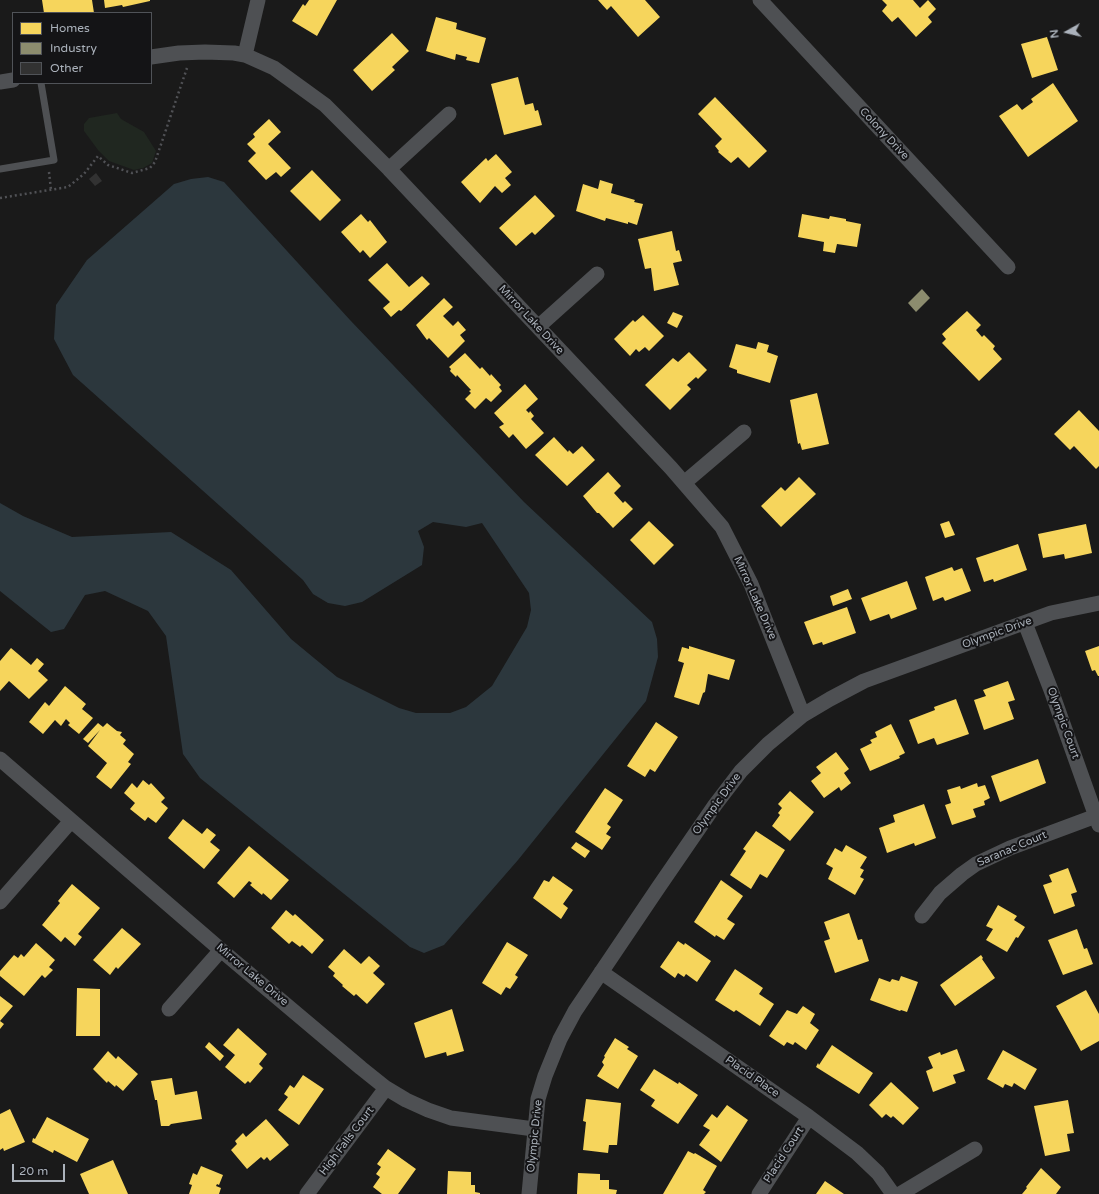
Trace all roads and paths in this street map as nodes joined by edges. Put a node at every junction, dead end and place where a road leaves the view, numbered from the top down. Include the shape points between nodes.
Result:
1 (258, 0) edge
2 (760, 0) edge
3 (245, 55) junction
4 (152, 57) edge
5 (187, 68) dead end
6 (12, 80) edge
7 (0, 82) edge
8 (41, 84) edge
9 (449, 114) dead end
10 (47, 161) junction
11 (0, 169) edge
12 (389, 170) junction
13 (52, 190) junction
14 (0, 198) edge
15 (1008, 267) dead end
16 (597, 274) dead end
17 (538, 327) junction
18 (744, 432) dead end
19 (684, 483) junction
20 (1099, 603) edge
21 (1025, 623) junction
22 (803, 715) junction
23 (0, 759) edge
24 (1097, 820) edge
25 (71, 821) junction
26 (0, 902) edge
27 (922, 916) dead end
28 (221, 950) junction
29 (601, 972) junction
30 (169, 1009) dead end
31 (386, 1088) junction
32 (809, 1117) junction
33 (534, 1129) junction
34 (975, 1149) dead end
35 (308, 1194) edge
36 (530, 1194) edge
37 (759, 1194) edge
38 (893, 1194) edge
39 (900, 1194) edge

1 - 3 street
2 - 15 street, Colony Drive
3 - 4 street, Mirror Lake Drive via 205,52
3 - 12 street, Mirror Lake Drive via 274,68 320,101
5 - 13 path via 155,162 150,168 132,173 108,165 98,156 84,174 68,187
6 - 7 street
8 - 10 lane via 54,160
9 - 12 street
10 - 11 lane
10 - 13 path
12 - 17 street, Mirror Lake Drive
13 - 14 path
16 - 17 street
17 - 19 street, Mirror Lake Drive
18 - 19 street
19 - 22 street, Mirror Lake Drive via 722,527 751,584
20 - 21 street, Olympic Drive
21 - 22 street, Olympic Drive via 864,681
21 - 24 street, Olympic Court
22 - 29 street, Olympic Drive via 741,771
23 - 25 street, Mirror Lake Drive
24 - 27 street, Saranac Court via 1010,848 976,864 940,893
25 - 26 street
25 - 28 street, Mirror Lake Drive
28 - 30 street
28 - 31 street, Mirror Lake Drive
29 - 32 street, Placid Place
29 - 33 street, Olympic Drive via 560,1039 538,1099
31 - 33 street, Mirror Lake Drive via 417,1105 451,1118
31 - 35 street, High Falls Court
32 - 37 street, Placid Court
32 - 38 street, Placid Place via 857,1153 878,1173
33 - 36 street, Olympic Drive
34 - 39 street

